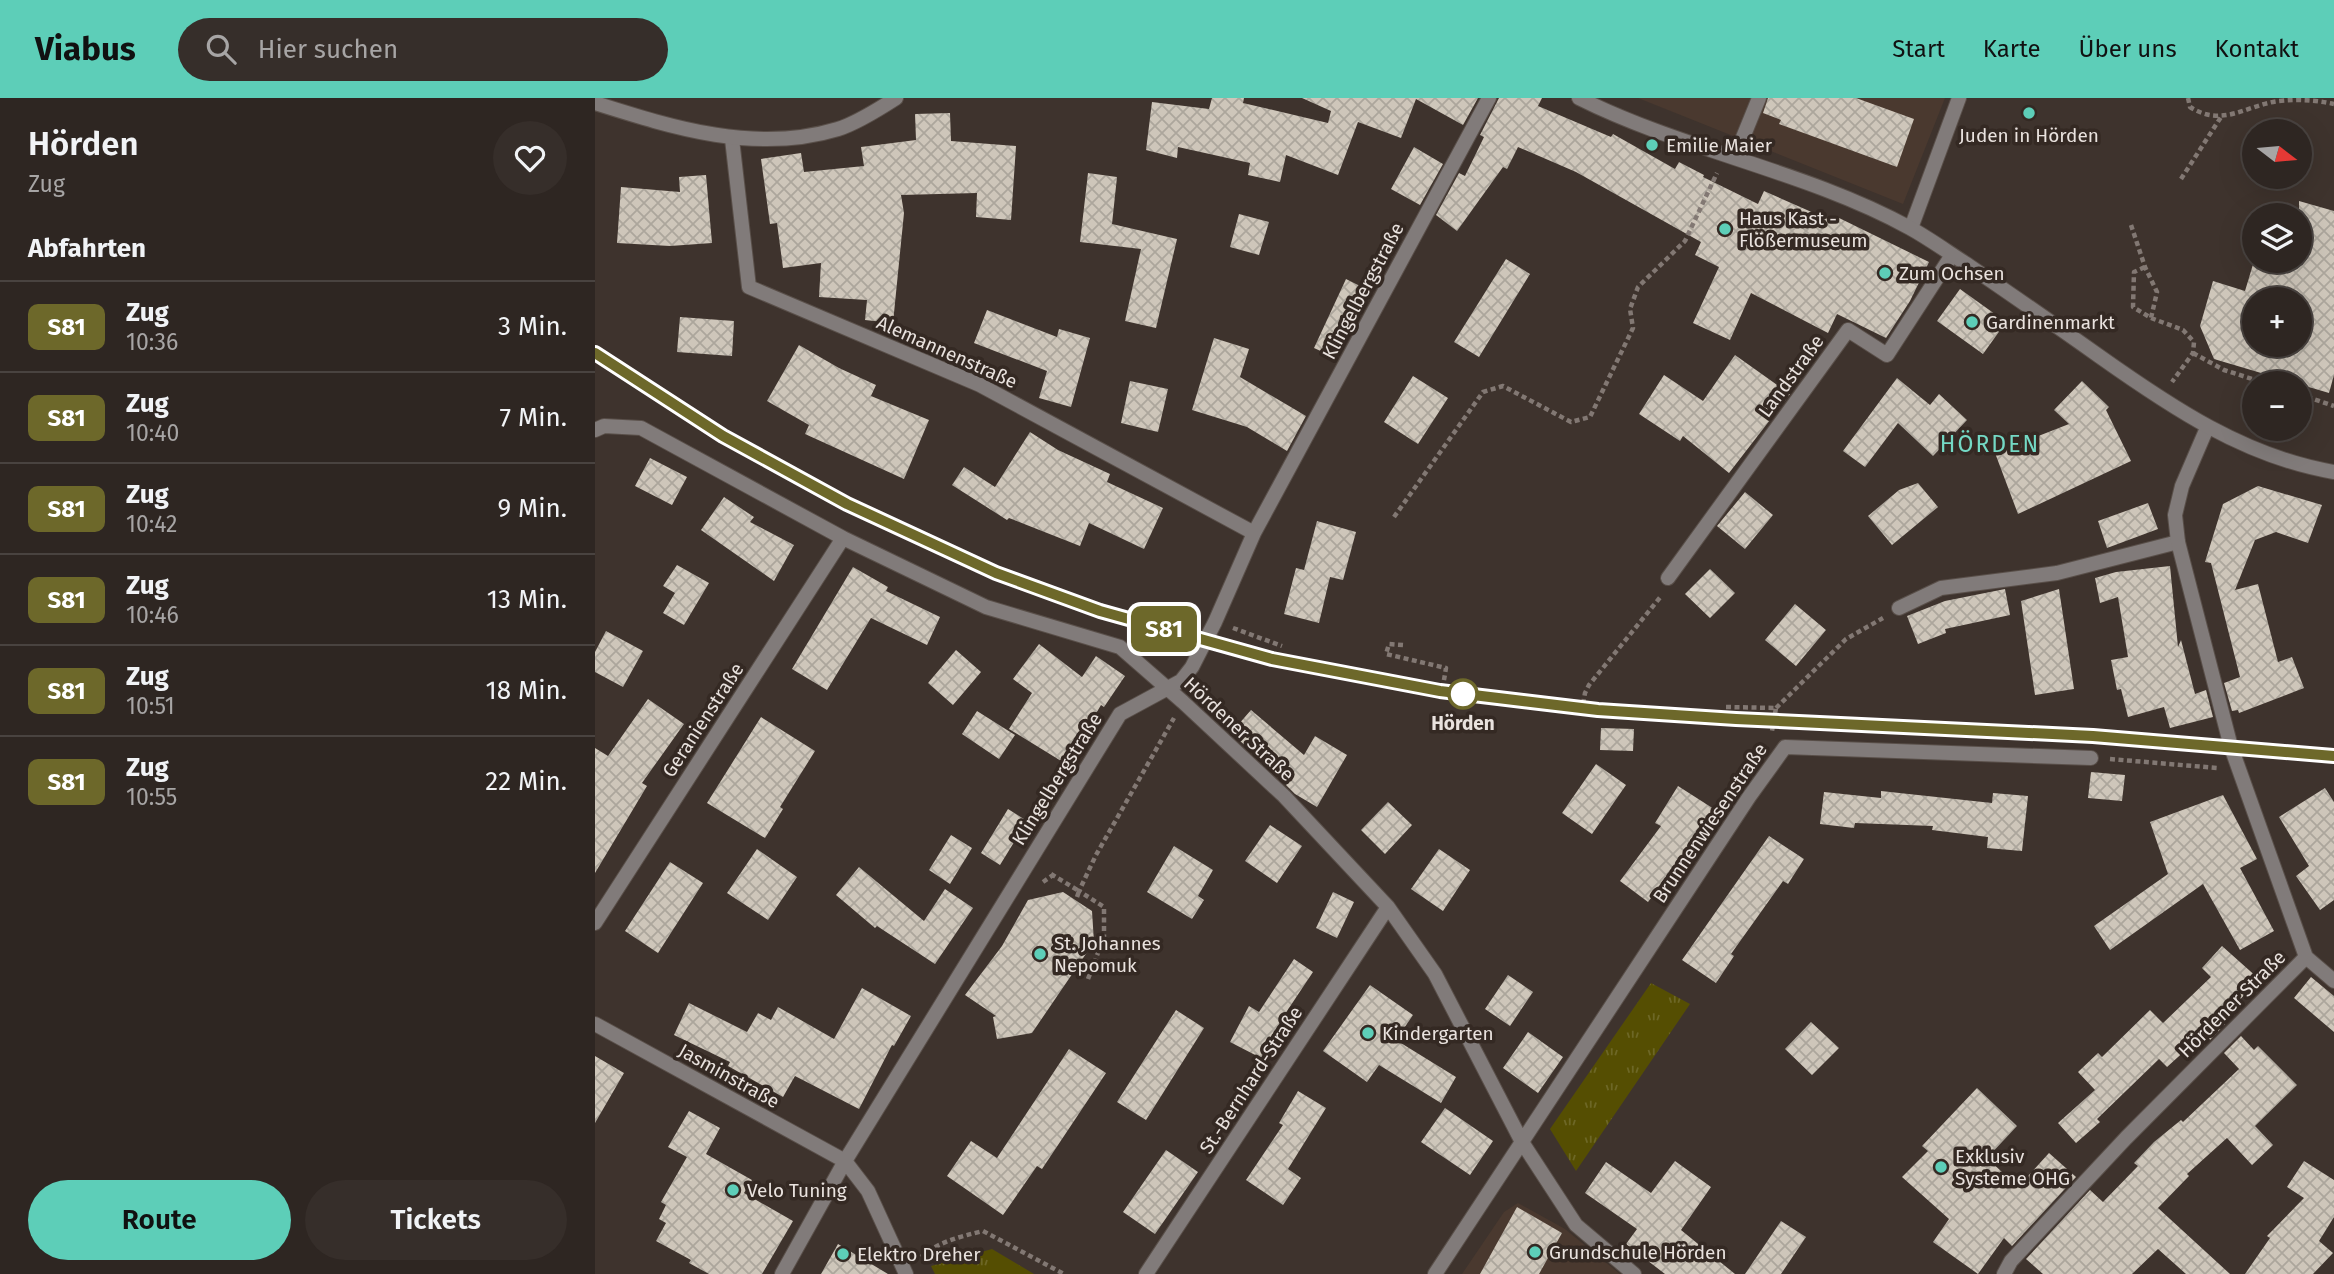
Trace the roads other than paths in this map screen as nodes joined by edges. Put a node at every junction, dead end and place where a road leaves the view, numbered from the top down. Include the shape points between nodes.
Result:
1 (896, 98) edge
2 (1489, 98) edge
3 (1579, 98) edge
4 (1759, 98) edge
5 (1959, 98) edge
6 (595, 103) edge
7 (732, 139) junction
8 (1730, 155) junction
9 (1911, 228) junction
10 (1952, 255) junction
11 (2207, 428) junction
12 (595, 430) edge
13 (2334, 472) edge
14 (1254, 533) junction
15 (843, 538) junction
16 (2178, 542) junction
17 (1668, 578) road end
18 (1899, 608) road end
19 (1167, 689) junction
20 (2091, 758) road end
21 (1388, 907) junction
22 (595, 923) edge
23 (2306, 957) junction
24 (2334, 981) edge
25 (595, 1024) edge
26 (1522, 1142) junction
27 (845, 1161) junction
28 (906, 1273) edge
29 (782, 1274) edge
30 (1146, 1274) edge
31 (1435, 1274) edge
32 (1635, 1274) edge
33 (2004, 1274) edge

1 - 7 street via 841,128 789,140
2 - 14 street, Klingelbergstraße
3 - 8 street
4 - 8 street
5 - 9 street
6 - 7 street
7 - 14 street, Alemannenstraße via 749,287 980,385
8 - 9 street
9 - 10 street
10 - 11 street
10 - 17 street, Landstraße via 1887,355 1848,330
11 - 13 street via 2259,451
11 - 16 street, Hördener Straße via 2182,486 2175,516
12 - 15 street, Hördener Straße via 604,426 641,428
14 - 19 street, Klingelbergstraße via 1192,667
15 - 19 street, Hördener Straße via 986,607 1120,647
15 - 22 street, Geranienstraße
16 - 18 street via 2057,573 1941,587
16 - 23 street, Hördener Straße via 2239,770
19 - 21 street, Hördener Straße via 1284,796
19 - 27 street, Klingelbergstraße via 1120,714
20 - 26 street, Brunnenwiesenstraße via 1785,747
21 - 26 street, Hördener Straße via 1435,974
21 - 30 street, St.-Bernhard-Straße
23 - 24 street
23 - 33 street, Hördener Straße via 2126,1138
25 - 27 street, Jasminstraße
26 - 31 street, Brunnenwiesenstraße
26 - 32 street, Hördener Straße via 1576,1225
27 - 28 street via 868,1191
27 - 29 street, Klingelbergstraße

